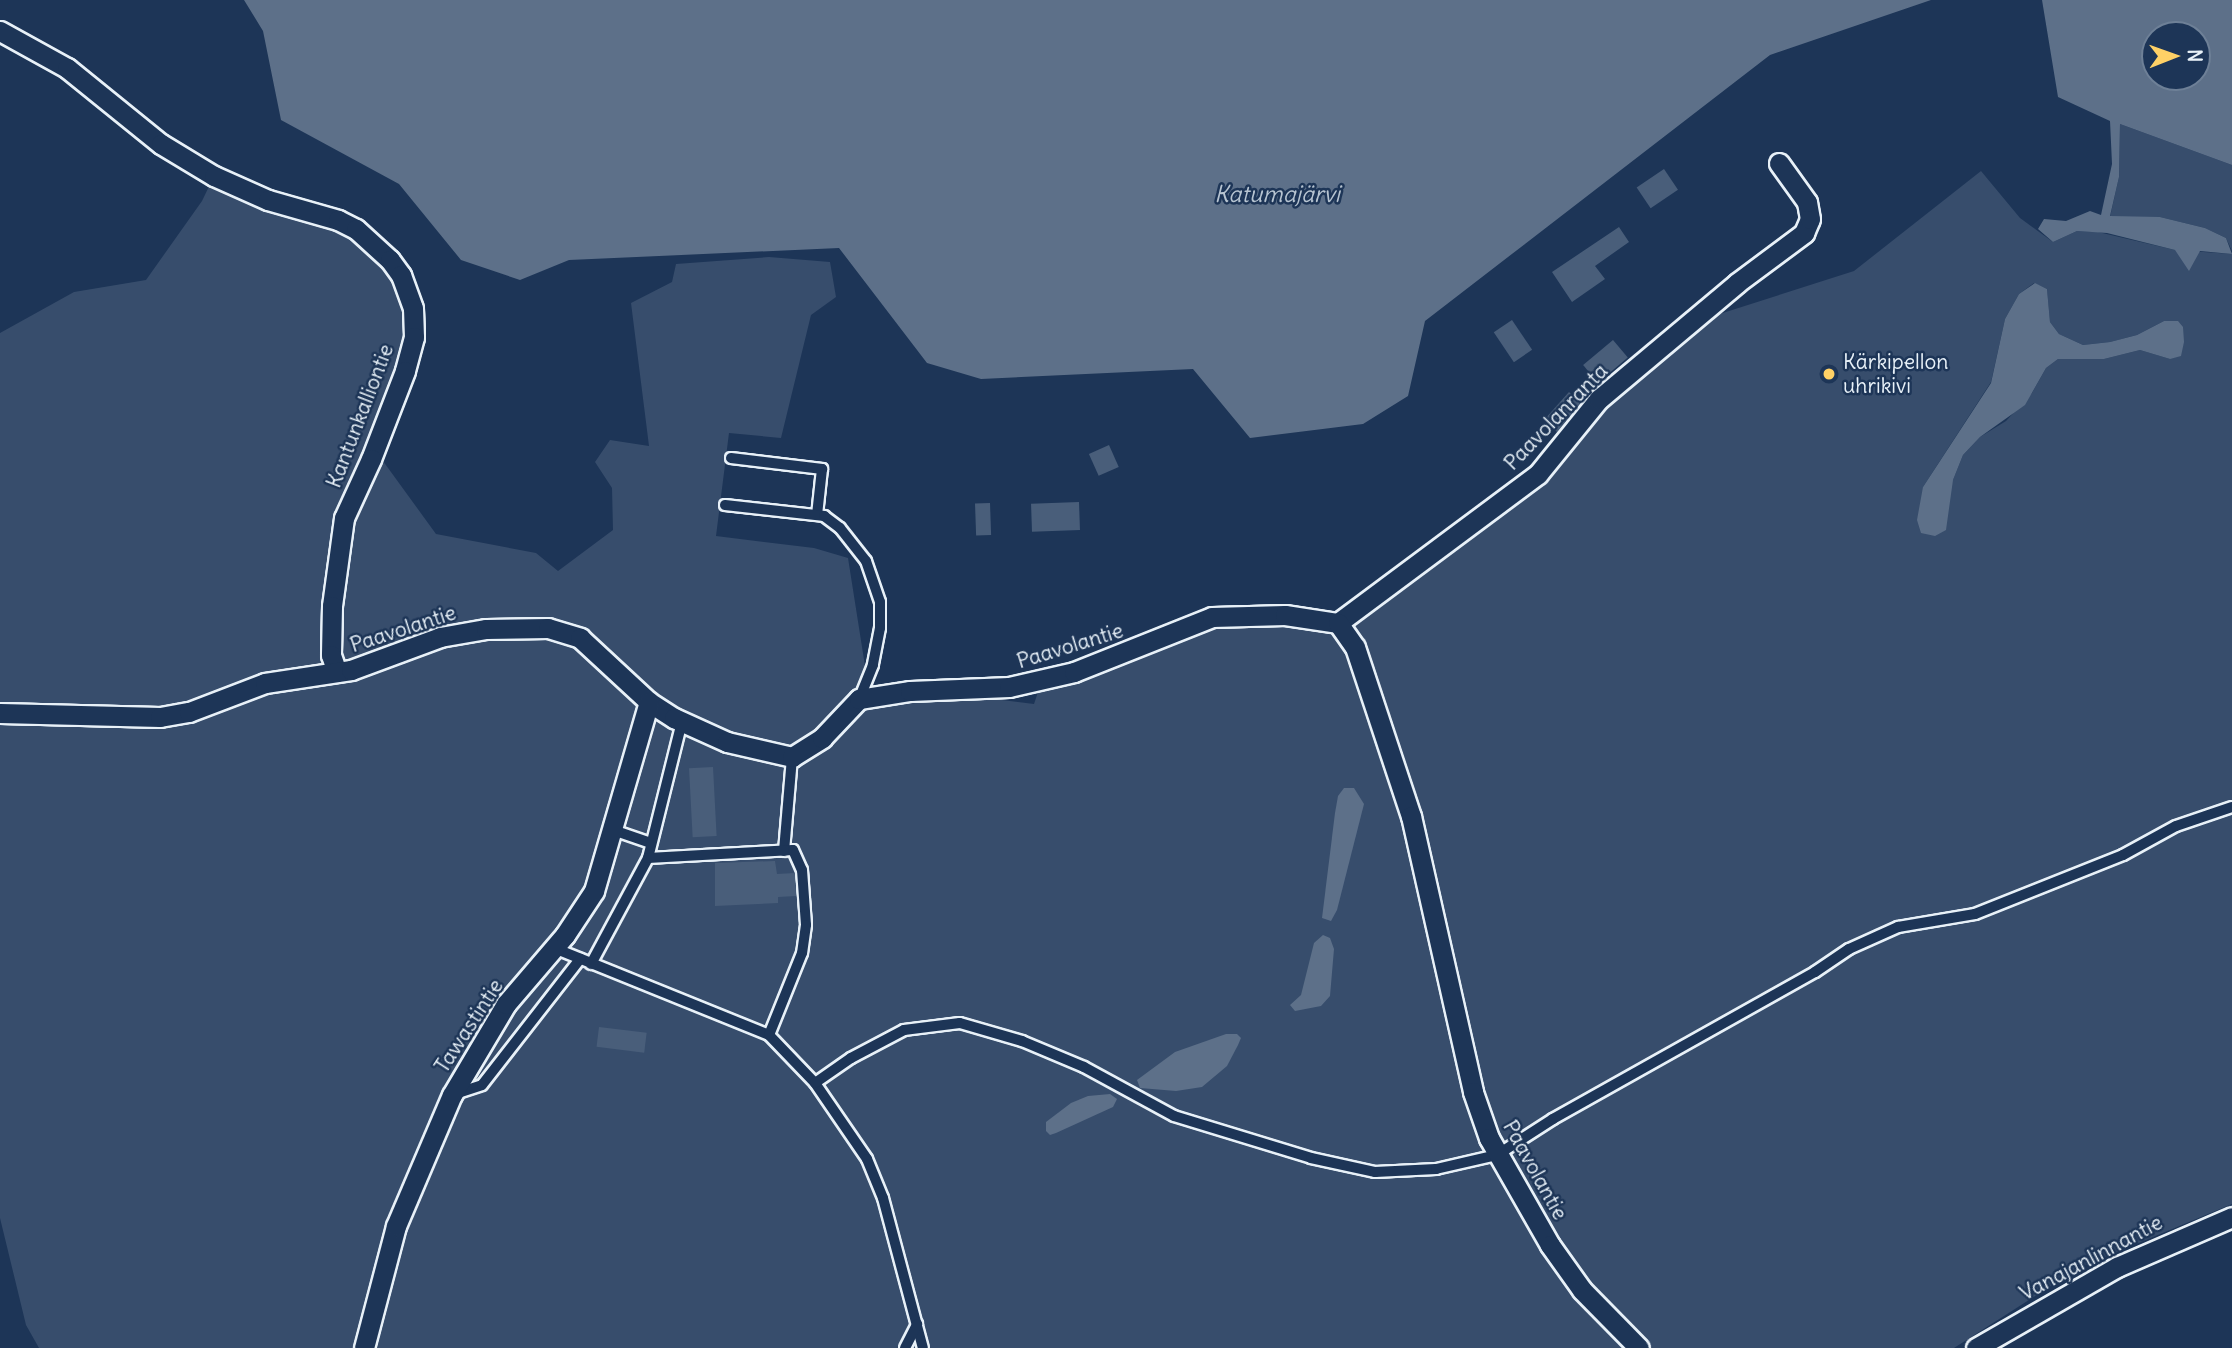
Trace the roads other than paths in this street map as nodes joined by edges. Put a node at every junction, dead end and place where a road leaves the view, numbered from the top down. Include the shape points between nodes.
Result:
1 (0, 31) edge
2 (1779, 163) dead end
3 (731, 458) dead end
4 (725, 505) dead end
5 (817, 515) junction
6 (1338, 623) junction
7 (337, 672) junction
8 (859, 699) junction
9 (649, 702) junction
10 (0, 713) edge
11 (682, 722) junction
12 (792, 757) junction
13 (2232, 807) edge
14 (613, 830) junction
15 (651, 843) junction
16 (784, 851) junction
17 (648, 858) junction
18 (554, 948) junction
19 (580, 959) junction
20 (591, 964) junction
21 (769, 1035) junction
22 (815, 1083) junction
23 (452, 1095) junction
24 (1497, 1156) junction
25 (2232, 1217) edge
26 (917, 1324) junction
27 (364, 1348) edge
28 (905, 1348) edge
29 (923, 1348) edge
30 (1639, 1348) edge
31 (1976, 1348) edge

1 - 7 street, Kantunkalliontie via 67,68 162,144 214,176 268,200 356,229 401,275 413,308 414,337 371,459 344,518 332,616 331,655
2 - 6 street, Paavolanranta via 1807,202 1810,219 1804,233 1599,399 1538,474
3 - 5 lane via 822,469
4 - 5 lane
5 - 8 lane via 840,528 866,561 880,602 873,665
6 - 8 street, Paavolantie via 1285,615 1212,617 1142,648 1048,678 1009,687 920,690
6 - 24 street, Paavolantie via 1355,648 1411,816 1472,1092
7 - 9 street, Paavolantie via 440,637 486,629 548,628 588,644
7 - 10 street, Paavolantie via 265,682 189,712 160,717
8 - 12 street via 822,738
9 - 11 street, Paavolantie
9 - 14 street, Tawastintie
11 - 12 street, Paavolantie via 727,742
11 - 15 lane
12 - 16 lane
13 - 24 lane via 2176,826 2123,855 1975,914 1898,927 1849,949 1553,1119
14 - 15 lane
14 - 18 street, Tawastintie via 594,891
15 - 17 lane
16 - 17 lane
16 - 21 lane via 793,850 802,870 806,925 802,953
17 - 20 lane
18 - 19 lane
18 - 23 street, Tawastintie via 506,1004
19 - 20 lane
19 - 23 lane via 482,1085
20 - 21 lane
21 - 22 lane
22 - 24 lane via 904,1030 960,1023 1022,1041 1084,1067 1174,1116 1311,1158 1375,1172 1436,1170
22 - 26 lane via 867,1159 883,1198
23 - 27 street, Tawastintie via 396,1226
24 - 30 street, Paavolantie via 1582,1290
25 - 31 street, Vanajanlinnantie via 2117,1267
26 - 28 lane
26 - 29 lane

